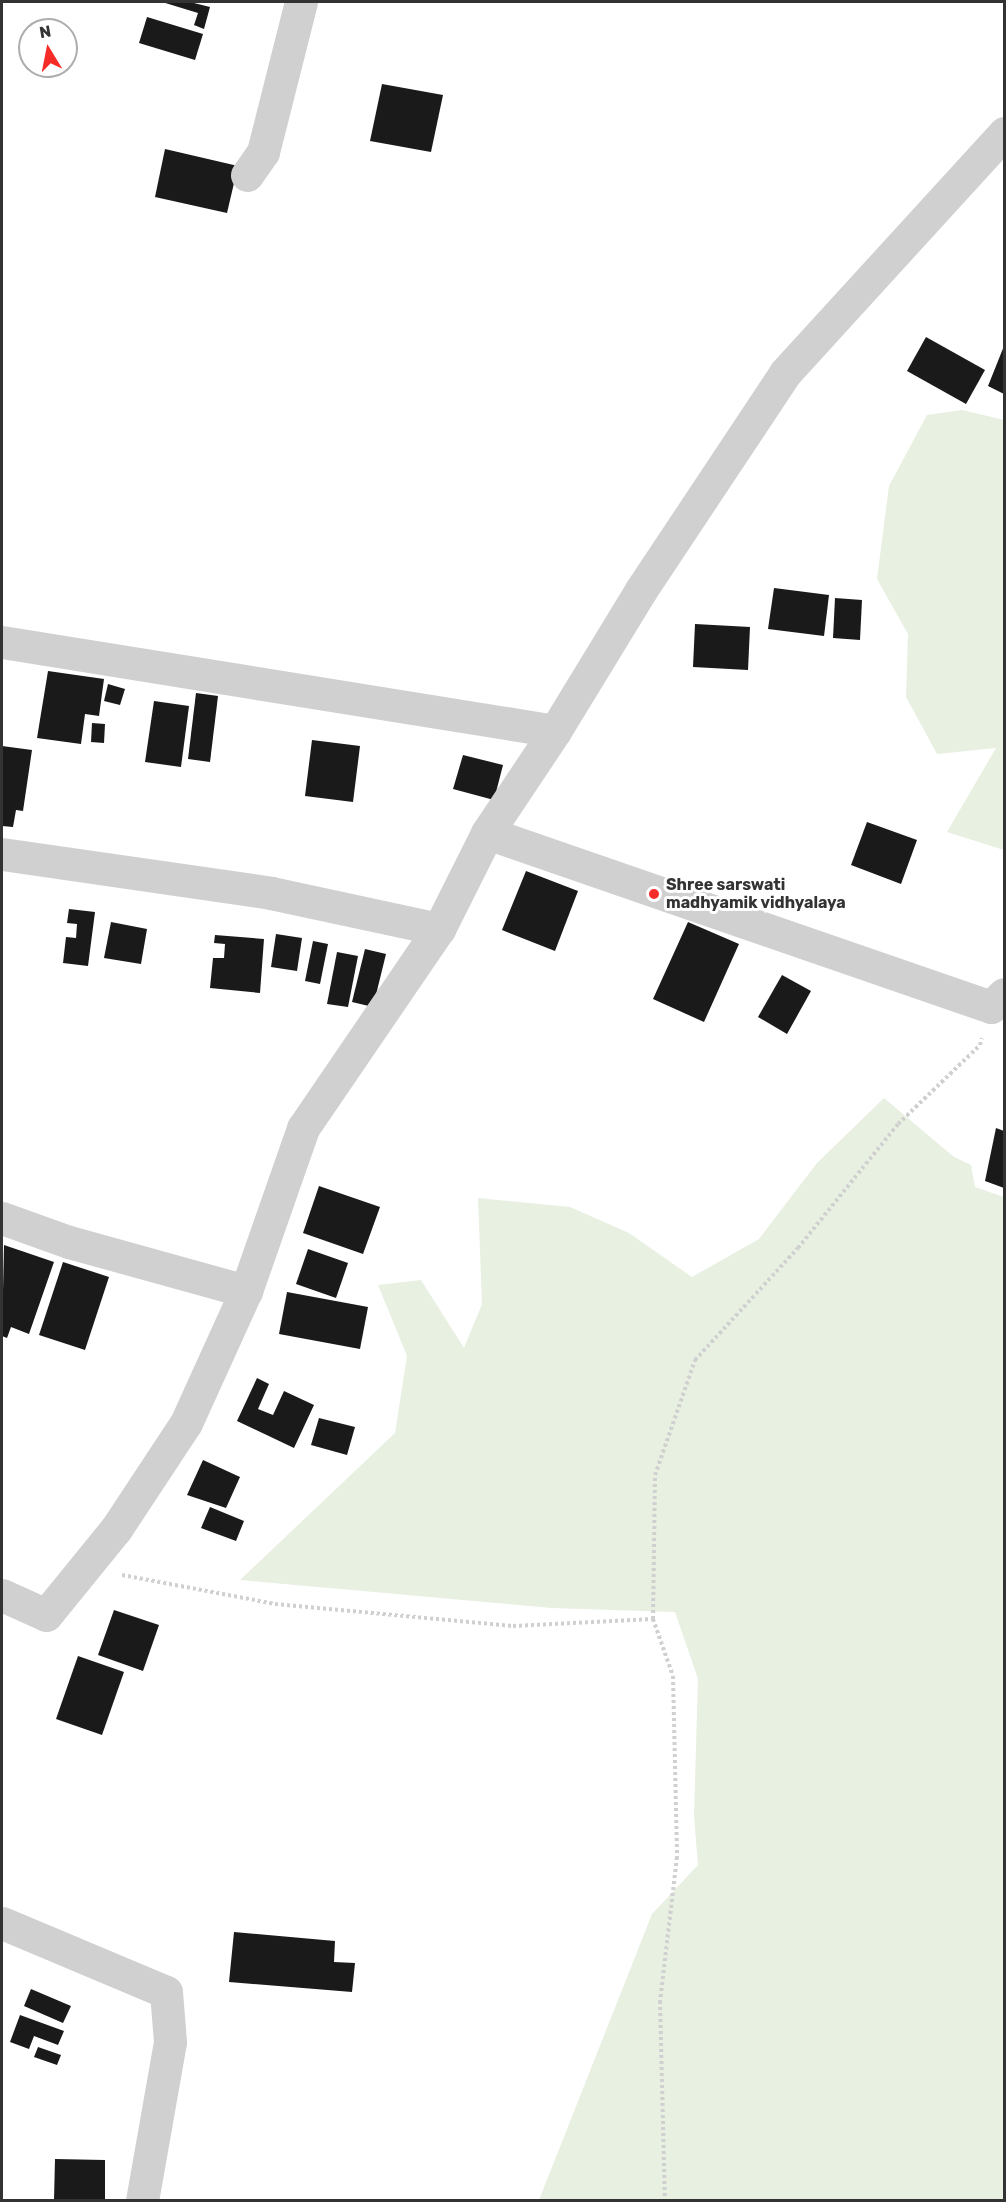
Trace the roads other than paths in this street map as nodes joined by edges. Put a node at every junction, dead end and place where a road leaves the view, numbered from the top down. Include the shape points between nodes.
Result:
1 (301, 2) edge
2 (1005, 133) edge
3 (247, 176) dead end
4 (2, 642) edge
5 (555, 731) junction
6 (487, 833) junction
7 (2, 854) edge
8 (439, 929) junction
9 (998, 1001) edge
10 (2, 1218) edge
11 (246, 1291) junction
12 (2, 1595) edge
13 (2, 1923) edge
14 (142, 2200) edge

1 - 3 street via 263,152
2 - 5 street via 785,373 641,590
4 - 5 street
5 - 6 street
6 - 8 street
6 - 9 street
7 - 8 street via 271,893
8 - 11 street via 303,1128
10 - 11 street via 69,1242
11 - 12 street via 186,1423 86,1569 46,1615
13 - 14 street via 166,1992 170,2042

